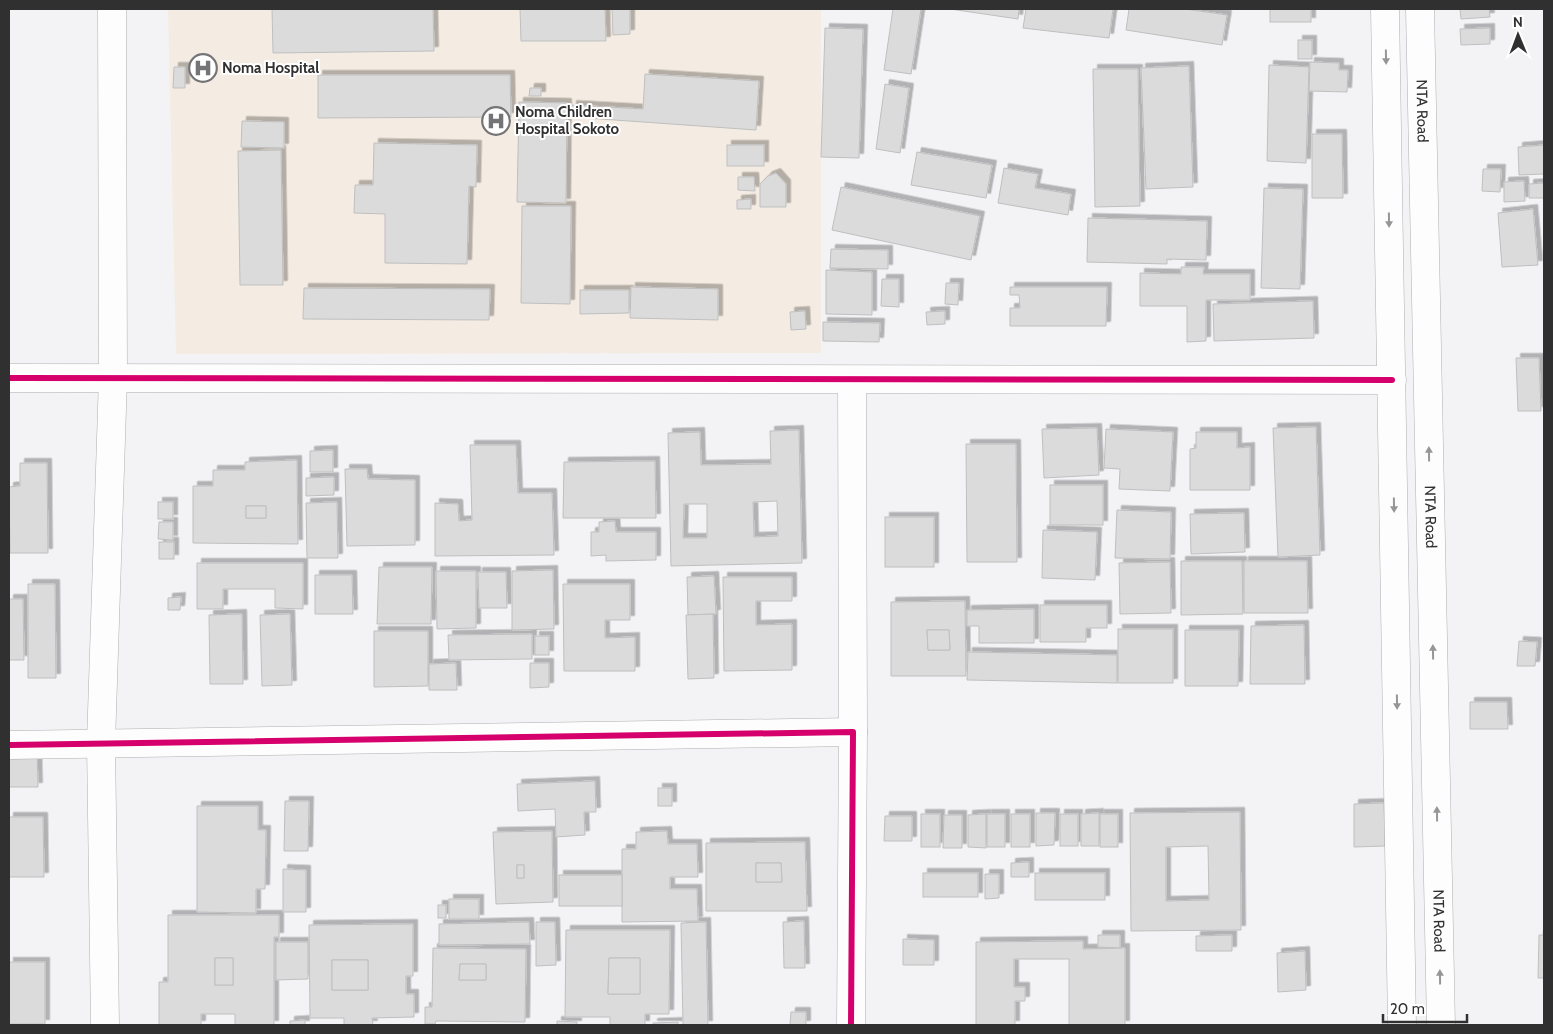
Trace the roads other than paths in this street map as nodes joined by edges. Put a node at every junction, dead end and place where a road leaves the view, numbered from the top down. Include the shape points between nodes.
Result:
1 (112, 9) edge
2 (1385, 9) edge
3 (1420, 9) edge
4 (9, 378) edge
5 (113, 378) junction
6 (852, 380) junction
7 (1392, 380) junction
8 (853, 732) junction
9 (100, 743) junction
10 (9, 745) edge
11 (105, 1025) edge
12 (851, 1025) edge
13 (1402, 1025) edge
14 (1441, 1025) edge

1 - 5 street
2 -> 7 street
14 -> 3 street, NTA Road
4 - 5 street
5 - 6 street
5 - 9 street
6 - 7 street
6 - 8 street
7 -> 13 street
8 - 9 street
8 - 12 street
9 - 10 street
9 - 11 street

